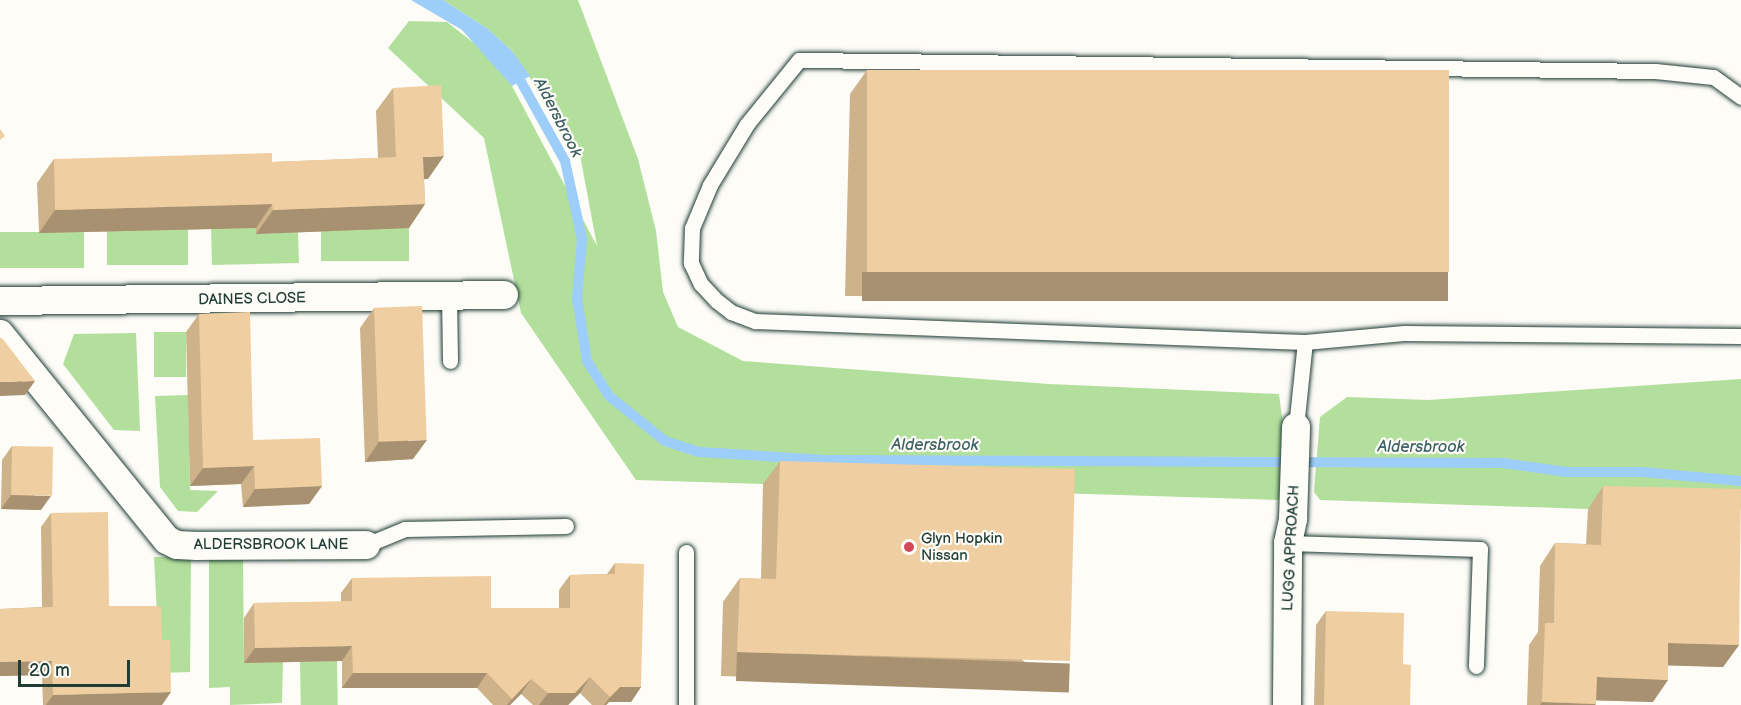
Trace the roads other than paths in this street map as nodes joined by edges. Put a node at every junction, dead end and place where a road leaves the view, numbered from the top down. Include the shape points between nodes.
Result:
1 (1741, 97) edge
2 (504, 295) dead end
3 (449, 296) junction
4 (0, 302) edge
5 (0, 334) edge
6 (1741, 336) edge
7 (1305, 342) junction
8 (450, 361) dead end
9 (1296, 427) joint
10 (566, 526) dead end
11 (1290, 531) junction
12 (366, 545) joint
13 (686, 552) dead end
14 (1476, 666) dead end
15 (686, 705) edge
16 (1287, 705) edge

1 - 7 lane via 1713,77 1655,71 798,60 747,124 710,185 692,228 691,263 700,284 730,312 755,321
2 - 3 street, DAINES CLOSE
3 - 4 street, DAINES CLOSE
3 - 8 lane
5 - 12 street, ALDERSBROOK LANE via 167,540 197,546
6 - 7 lane via 1404,333
7 - 9 lane
9 - 11 street, LUGG APPROACH
10 - 12 lane, ALDERSBROOK LANE via 405,529
11 - 14 lane via 1480,549
11 - 16 street, LUGG APPROACH
13 - 15 lane

